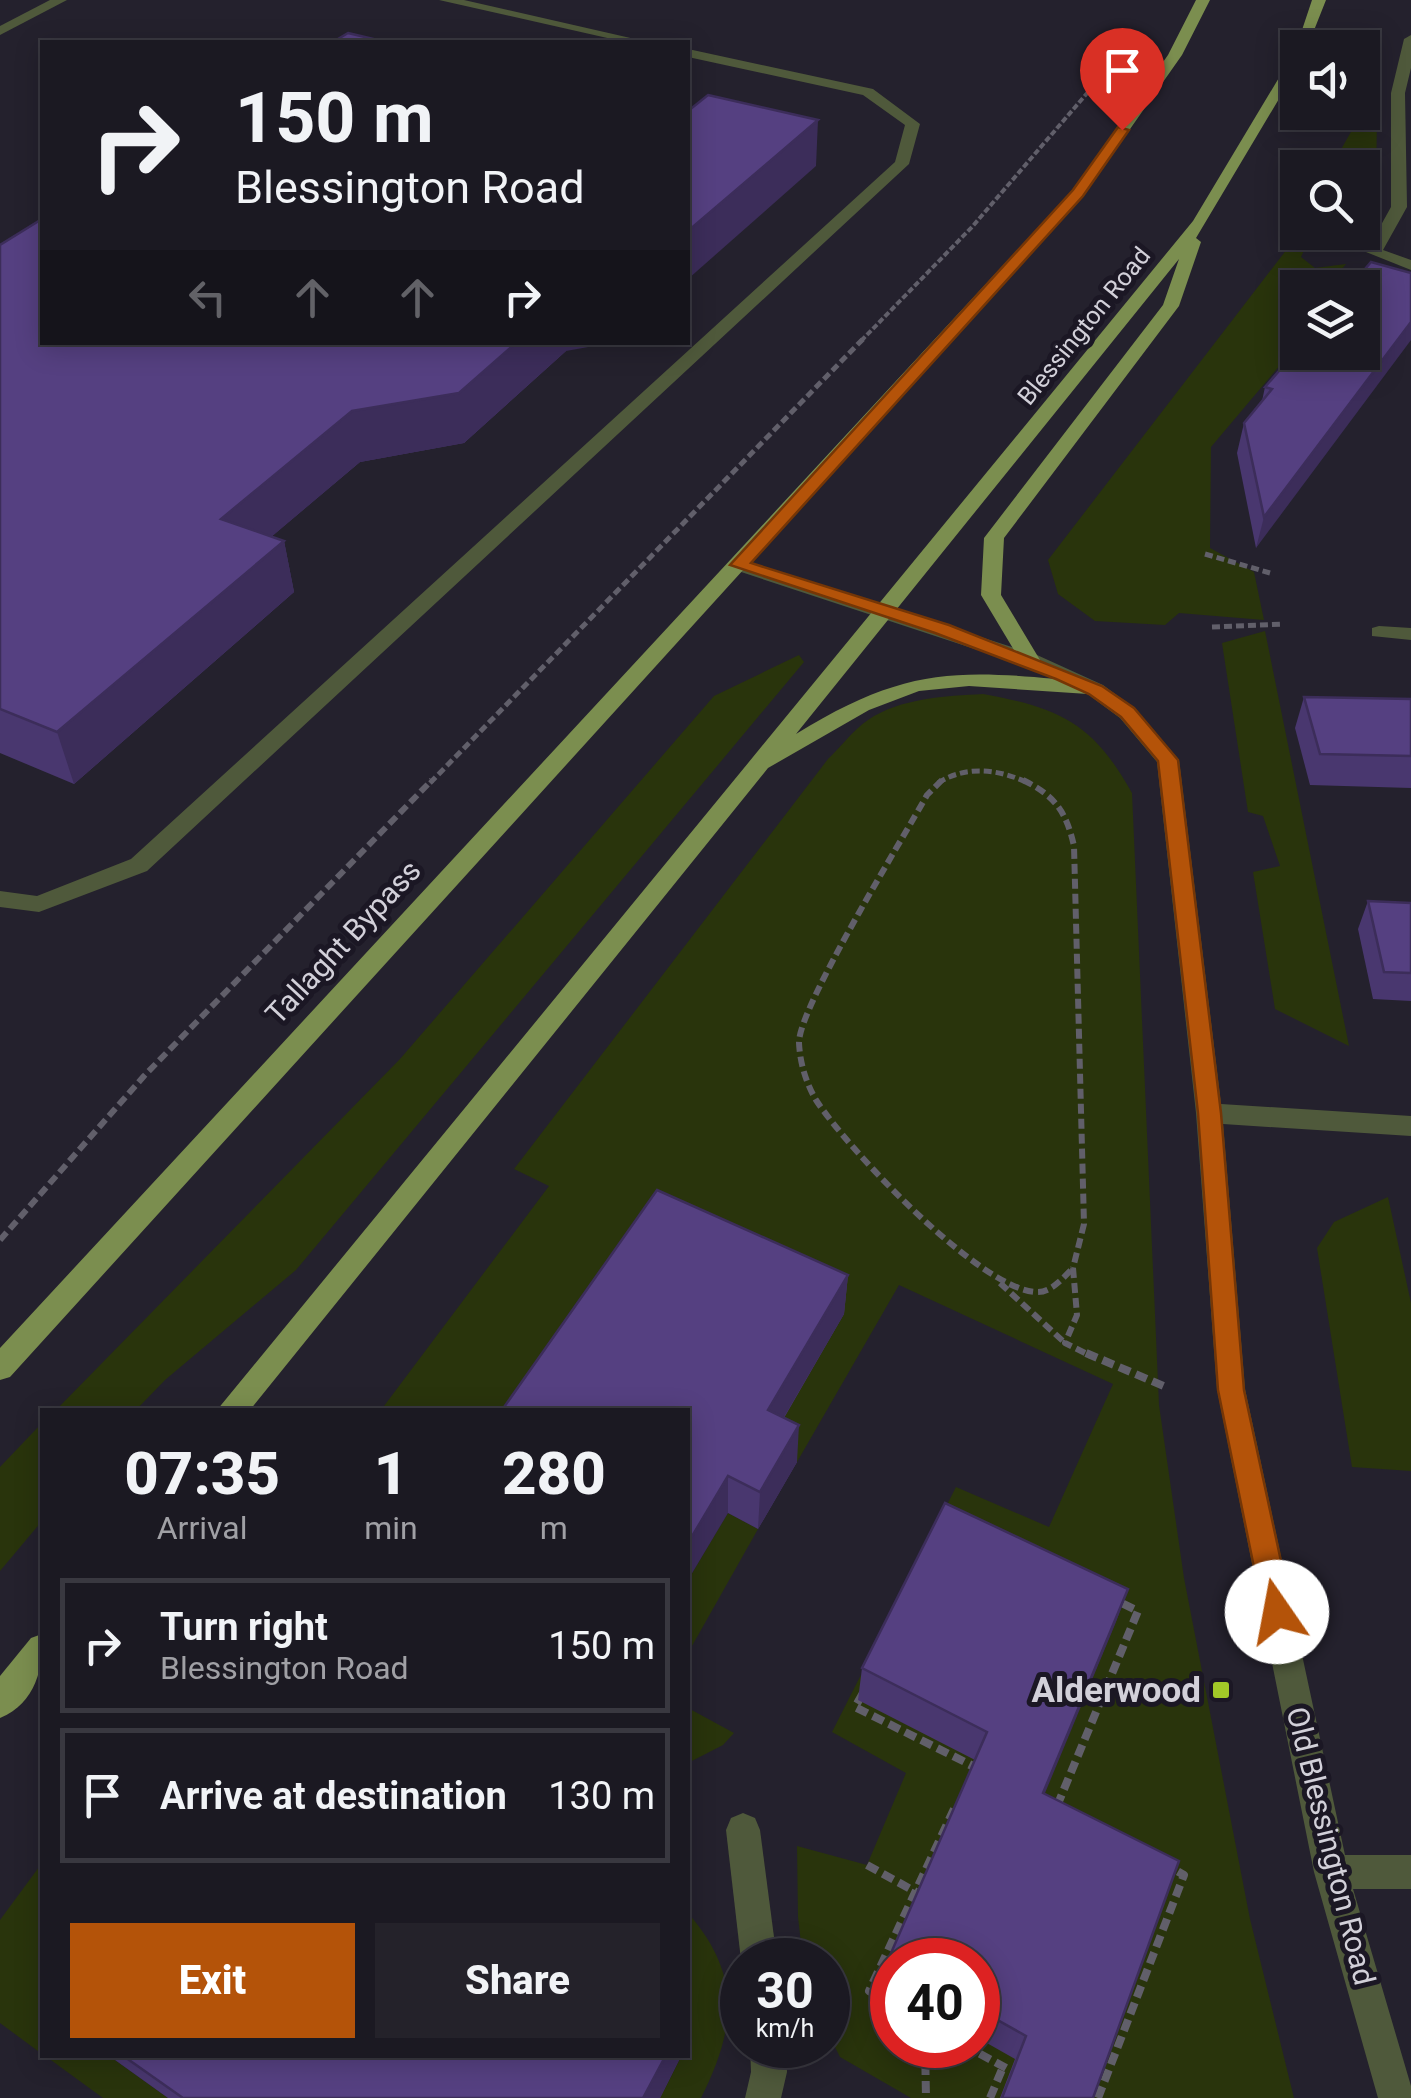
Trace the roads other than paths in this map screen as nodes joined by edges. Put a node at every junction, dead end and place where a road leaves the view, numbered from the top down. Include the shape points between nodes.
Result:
1 (60, 0) edge
2 (446, 0) edge
3 (1203, 0) edge
4 (1319, 0) edge
5 (1307, 30) edge
6 (0, 31) edge
7 (1411, 39) edge
8 (632, 40) edge
9 (690, 52) edge
10 (1280, 83) edge
11 (1200, 223) junction
12 (1411, 265) edge
13 (739, 565) junction
14 (882, 611) junction
15 (1379, 632) dead end
16 (1411, 634) edge
17 (1030, 660) junction
18 (1096, 690) junction
19 (752, 770) junction
20 (0, 899) edge
21 (1209, 1113) junction
22 (1411, 1126) edge
23 (0, 1368) edge
24 (234, 1408) edge
25 (40, 1652) edge
26 (0, 1702) edge
27 (743, 1830) dead end
28 (1331, 1872) junction
29 (1411, 1872) edge
30 (755, 1938) edge
31 (769, 2068) edge
32 (763, 2098) edge
33 (1396, 2098) edge

1 - 6 street
2 - 8 street
3 - 13 main road via 1174,55 1078,193
4 - 5 main road, Blessington Road
7 - 12 street via 1398,93 1399,207 1374,252
9 - 20 street via 868,92 913,124 902,164 139,865 39,904
10 - 11 main road, Blessington Road
11 - 14 main road, Blessington Road
11 - 17 main road via 1172,306 994,538 991,595
13 - 14 street, Old Blessington Road
13 - 23 main road, Tallaght Bypass
14 - 17 street, Old Blessington Road
14 - 19 main road
15 - 16 street
17 - 18 street, Old Blessington Road
18 - 19 main road via 979,680 920,684 872,700
18 - 21 street, Old Blessington Road via 1128,713 1168,760
19 - 24 main road
21 - 22 street
21 - 28 street, Old Blessington Road via 1231,1390
25 - 26 main road
27 - 30 street
28 - 29 street
28 - 33 street, Old Blessington Road
31 - 32 street

